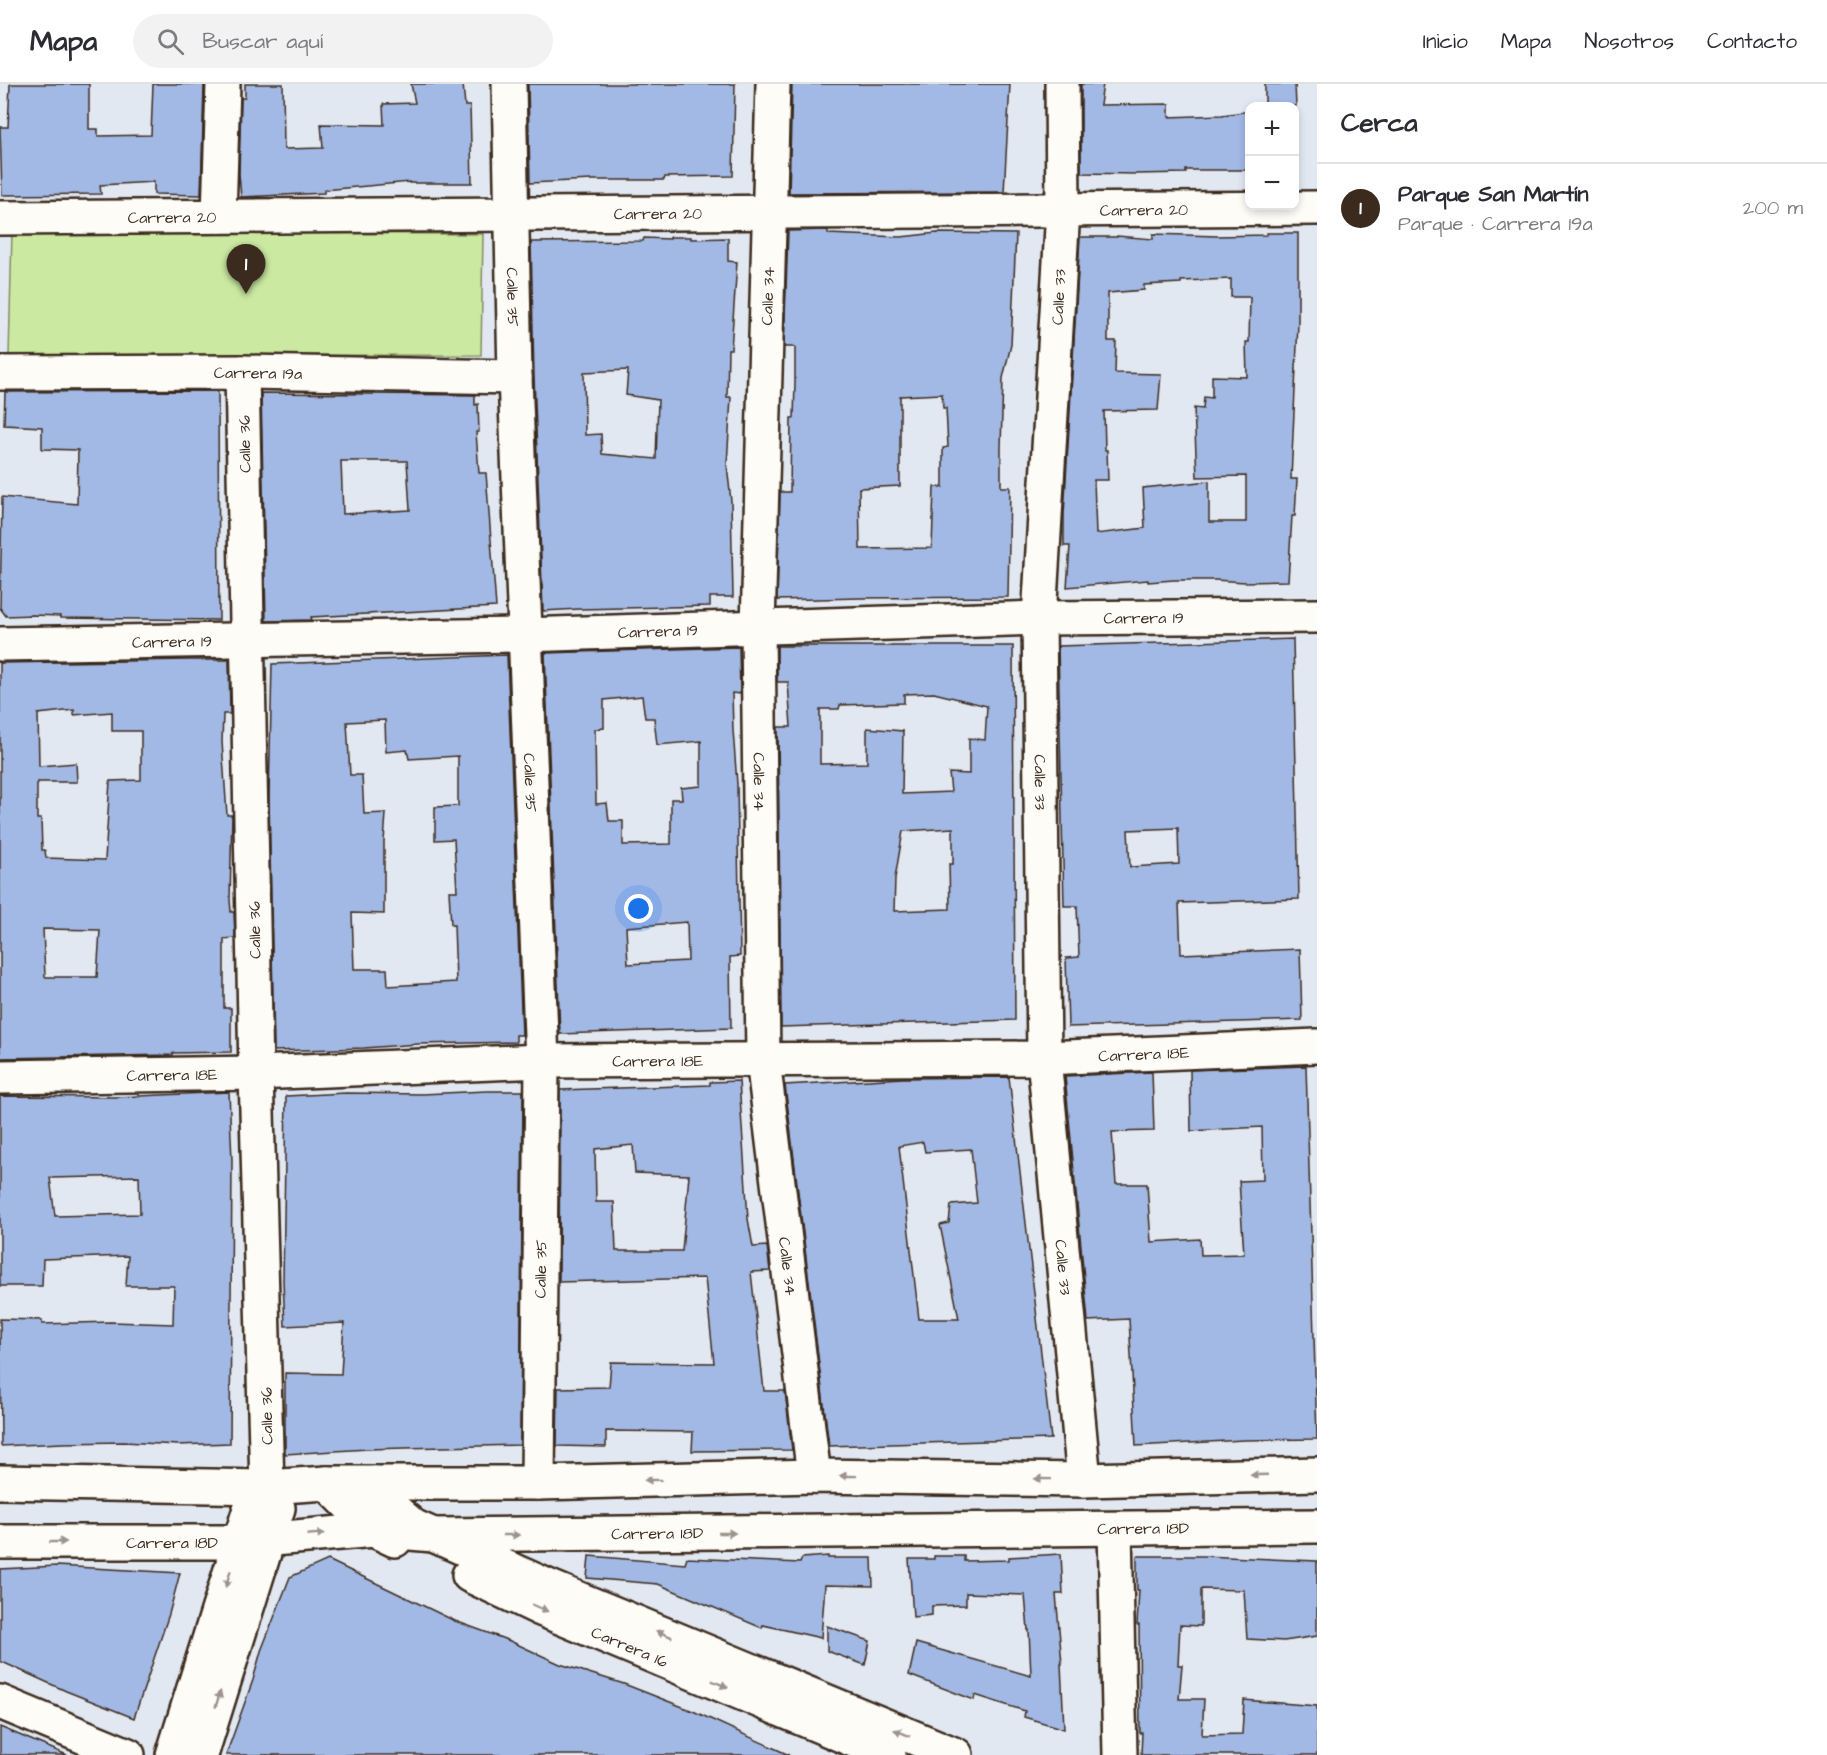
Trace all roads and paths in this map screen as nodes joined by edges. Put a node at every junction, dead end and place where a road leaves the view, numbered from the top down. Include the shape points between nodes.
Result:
1 (222, 84) edge
2 (509, 84) edge
3 (773, 84) edge
4 (1062, 84) edge
5 (1317, 208) edge
6 (1062, 210) junction
7 (769, 212) junction
8 (512, 214) junction
9 (219, 216) junction
10 (0, 218) edge
11 (242, 372) junction
12 (0, 373) edge
13 (515, 376) junction
14 (1317, 616) edge
15 (1039, 618) junction
16 (758, 627) junction
17 (524, 635) junction
18 (248, 640) junction
19 (0, 644) edge
20 (1317, 1046) edge
21 (1044, 1058) junction
22 (763, 1060) junction
23 (542, 1061) junction
24 (256, 1073) junction
25 (0, 1077) edge
26 (1317, 1474) edge
27 (814, 1476) junction
28 (1084, 1480) junction
29 (0, 1482) edge
30 (327, 1483) junction
31 (374, 1483) junction
32 (538, 1483) junction
33 (267, 1488) junction
34 (1317, 1526) edge
35 (1115, 1529) junction
36 (374, 1530) junction
37 (434, 1535) junction
38 (254, 1540) junction
39 (0, 1542) edge
40 (0, 1702) edge
41 (128, 1755) edge
42 (173, 1755) edge
43 (201, 1755) edge
44 (889, 1755) edge
45 (957, 1755) edge
46 (1120, 1755) edge

1 - 9 street
2 - 8 street, Calle 35
3 - 7 street, Calle 34
4 - 6 street, Calle 33
5 - 6 street, Carrera 20
6 - 7 street, Carrera 20
6 - 15 street, Calle 33
7 - 8 street, Carrera 20
7 - 16 street, Calle 34
8 - 9 street, Carrera 20
8 - 13 street, Calle 35
9 - 10 street, Carrera 20
11 - 12 street, Carrera 19a
11 - 13 street, Carrera 19a
11 - 18 street, Calle 36
13 - 17 street, Calle 35
14 - 15 street, Carrera 19
15 - 16 street, Carrera 19
15 - 21 street, Calle 33
16 - 17 street, Carrera 19
16 - 22 street, Calle 34
17 - 18 street, Carrera 19
17 - 23 street, Calle 35
18 - 19 street, Carrera 19
18 - 24 street, Calle 36
20 - 21 street, Carrera 18E
21 - 22 street, Carrera 18E
21 - 28 street, Calle 33
22 - 23 street, Carrera 18E
22 - 27 street, Calle 34
23 - 24 street, Carrera 18E
23 - 32 street, Calle 35
24 - 25 street, Carrera 18E
24 - 33 street, Calle 36
26 -> 28 street
28 -> 27 street
27 -> 32 street
29 - 33 street
30 - 31 street
30 - 33 street
30 - 36 street
31 - 32 street
31 - 37 street, Carrera 16 via 390,1506 413,1526
33 - 38 street via 250,1509
34 - 35 street, Carrera 18D
37 -> 35 street, Carrera 18D
35 - 46 street
36 - 37 street, Carrera 18D
38 -> 36 street, Carrera 18D
36 -> 44 street, Carrera 16 via 541,1609
45 -> 37 street, Carrera 16
39 -> 38 street, Carrera 18D
38 -> 42 street
43 -> 38 street
40 - 41 street

